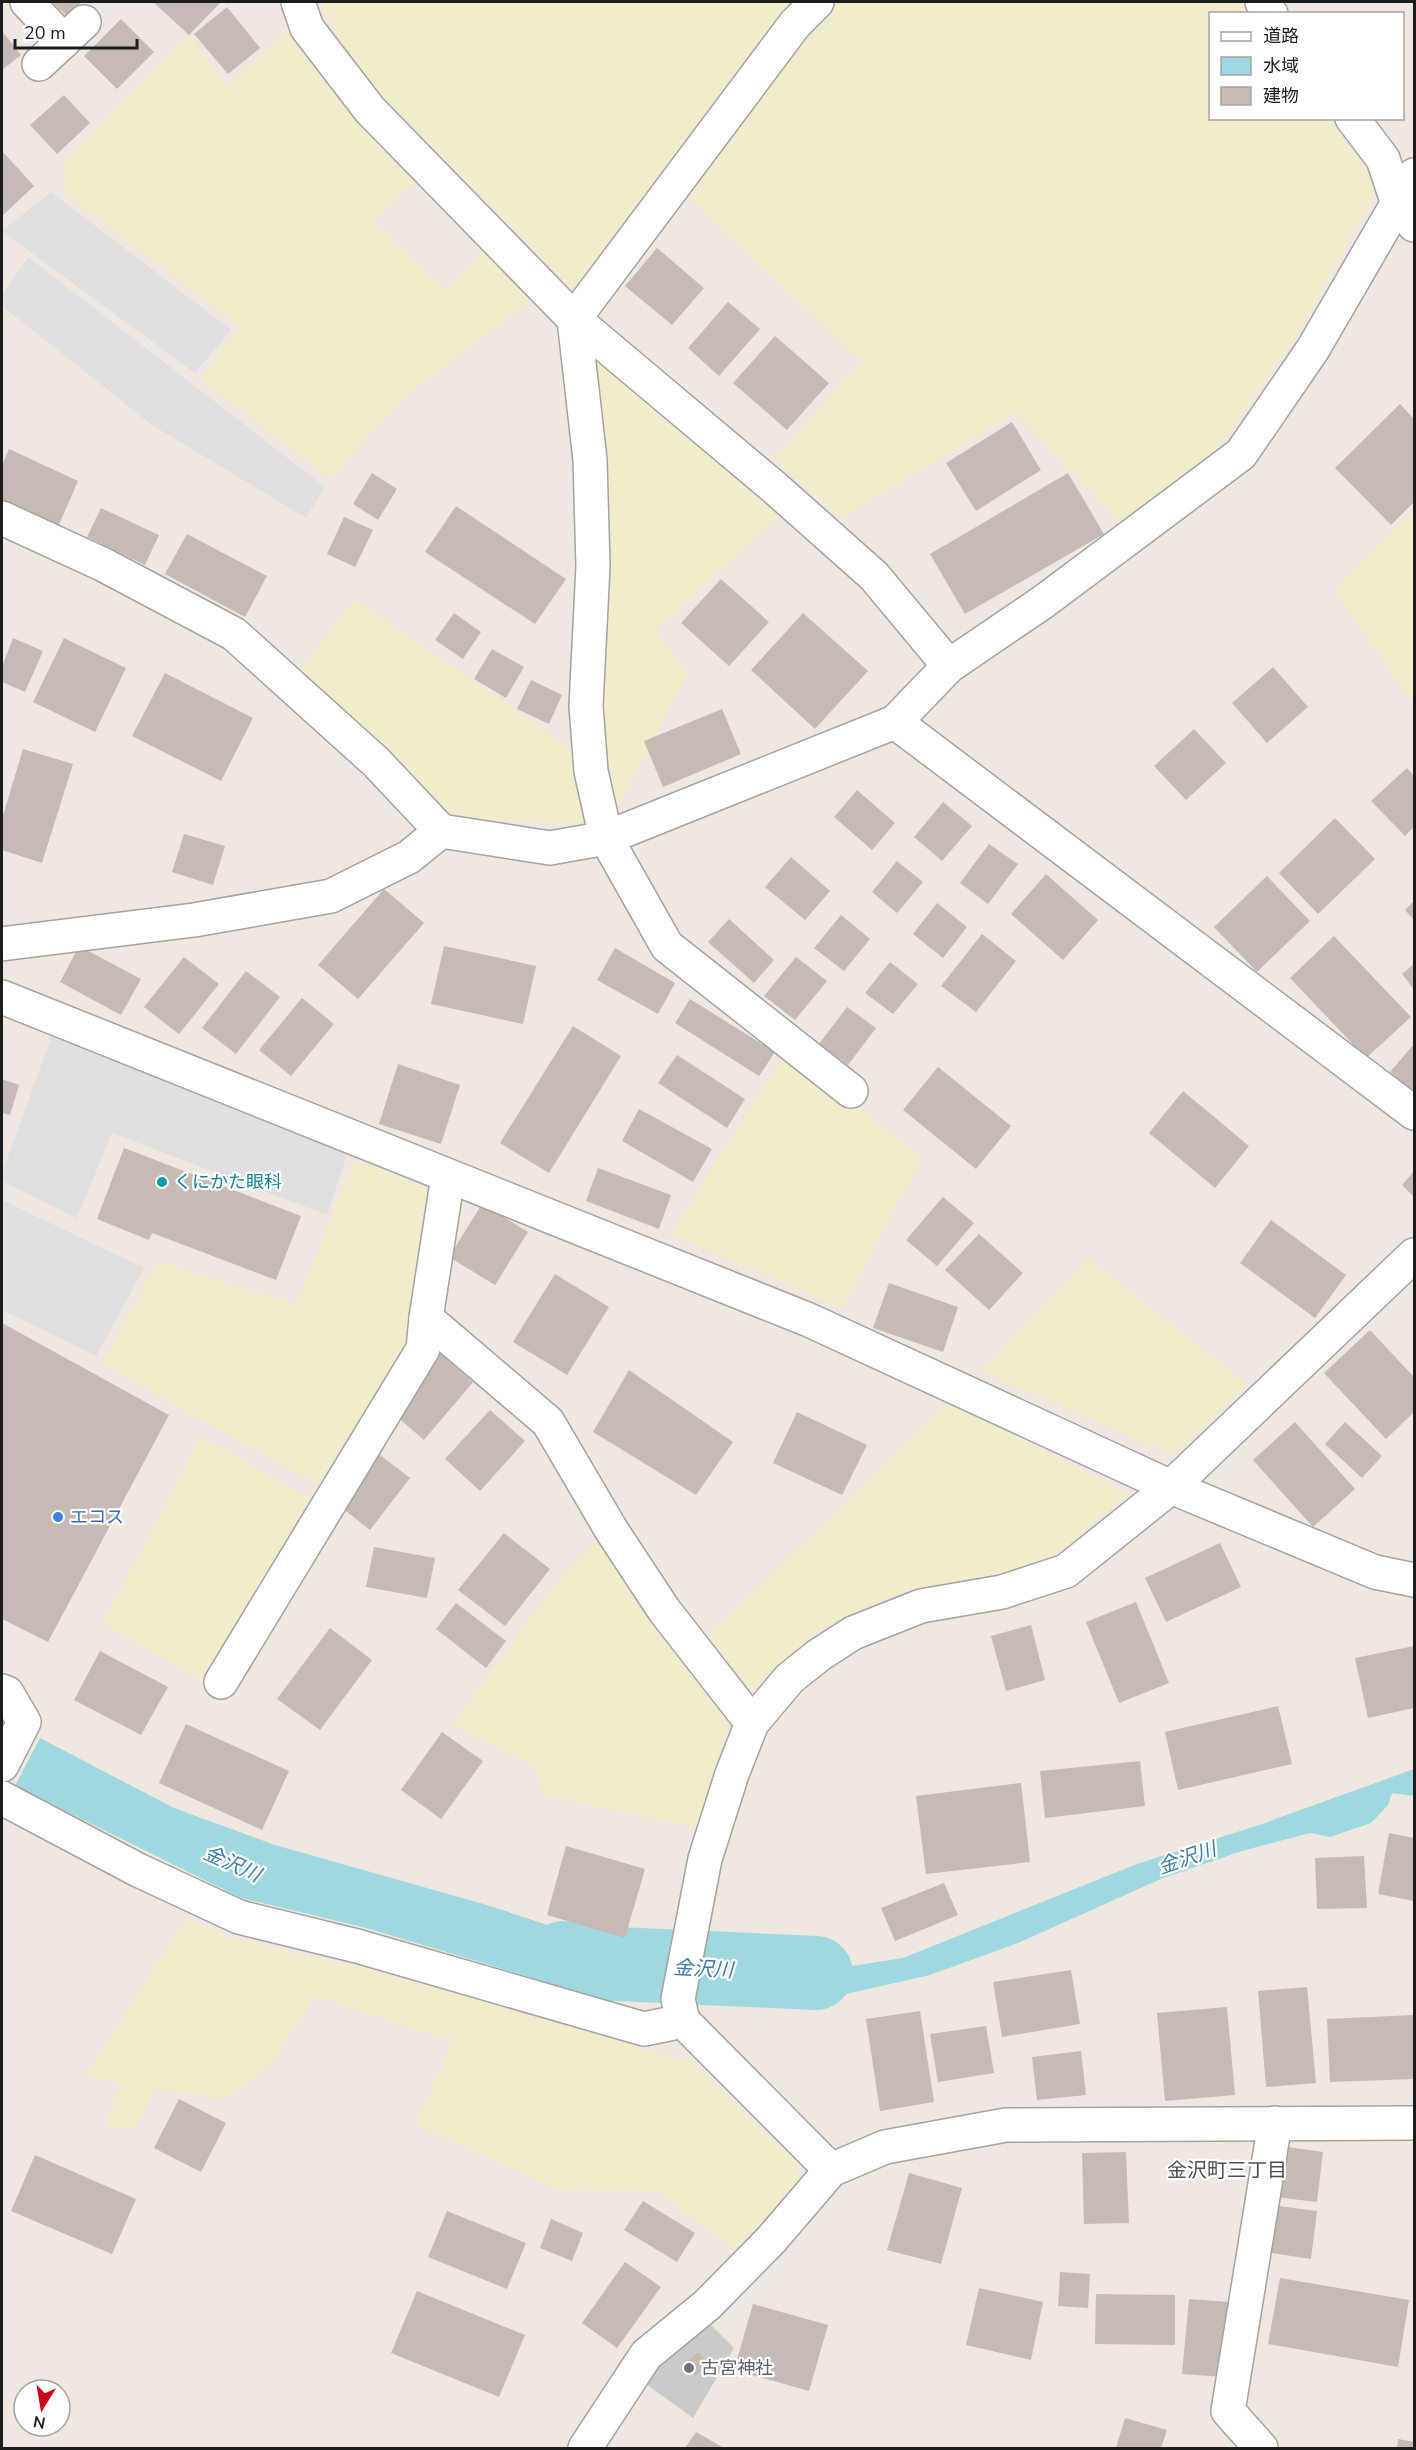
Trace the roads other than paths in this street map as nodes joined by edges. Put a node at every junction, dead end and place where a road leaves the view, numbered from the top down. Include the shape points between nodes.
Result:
1 (27, 2) edge
2 (298, 2) edge
3 (817, 2) edge
4 (39, 64) dead end
5 (1354, 120) edge
6 (1409, 200) edge
7 (574, 320) junction
8 (2, 518) edge
9 (949, 666) junction
10 (895, 722) junction
11 (441, 831) junction
12 (606, 838) junction
13 (2, 944) edge
14 (2, 997) edge
15 (851, 1091) dead end
16 (1414, 1113) edge
17 (448, 1176) junction
18 (1414, 1255) edge
19 (426, 1318) junction
20 (1172, 1487) junction
21 (1414, 1580) edge
22 (220, 1682) dead end
23 (2, 1691) edge
24 (752, 1723) junction
25 (2, 1765) edge
26 (2, 1798) edge
27 (680, 2010) junction
28 (1275, 2123) junction
29 (1414, 2123) edge
30 (831, 2170) junction
31 (585, 2448) edge
32 (1261, 2448) edge

1 - 4 street via 74,32
2 - 7 street via 307,28 370,110
3 - 7 street via 795,24
5 - 6 street
6 - 9 street via 1241,454 1043,602
7 - 9 street via 874,576
7 - 12 street via 590,460 592,566 586,706 591,771
8 - 11 street via 104,565 234,634 376,762
9 - 10 street
10 - 12 street
10 - 16 street
11 - 12 street via 550,848
11 - 13 street via 409,857 331,896 194,920
12 - 15 street via 667,946
14 - 17 street
17 - 19 street
17 - 20 street via 809,1320
18 - 20 street
19 - 22 street via 423,1349
19 - 24 street via 548,1422 664,1611
20 - 21 street via 1375,1572
20 - 24 street via 1066,1571 1002,1592 921,1606 853,1633 790,1678
23 - 25 street via 24,1722
24 - 27 street via 705,1859 687,1946
26 - 27 street via 138,1870 238,1917 357,1946 644,2029
27 - 30 street
28 - 29 street
28 - 30 street via 1006,2125 885,2147
28 - 32 street via 1228,2411
30 - 31 street via 771,2240 706,2305 646,2355

